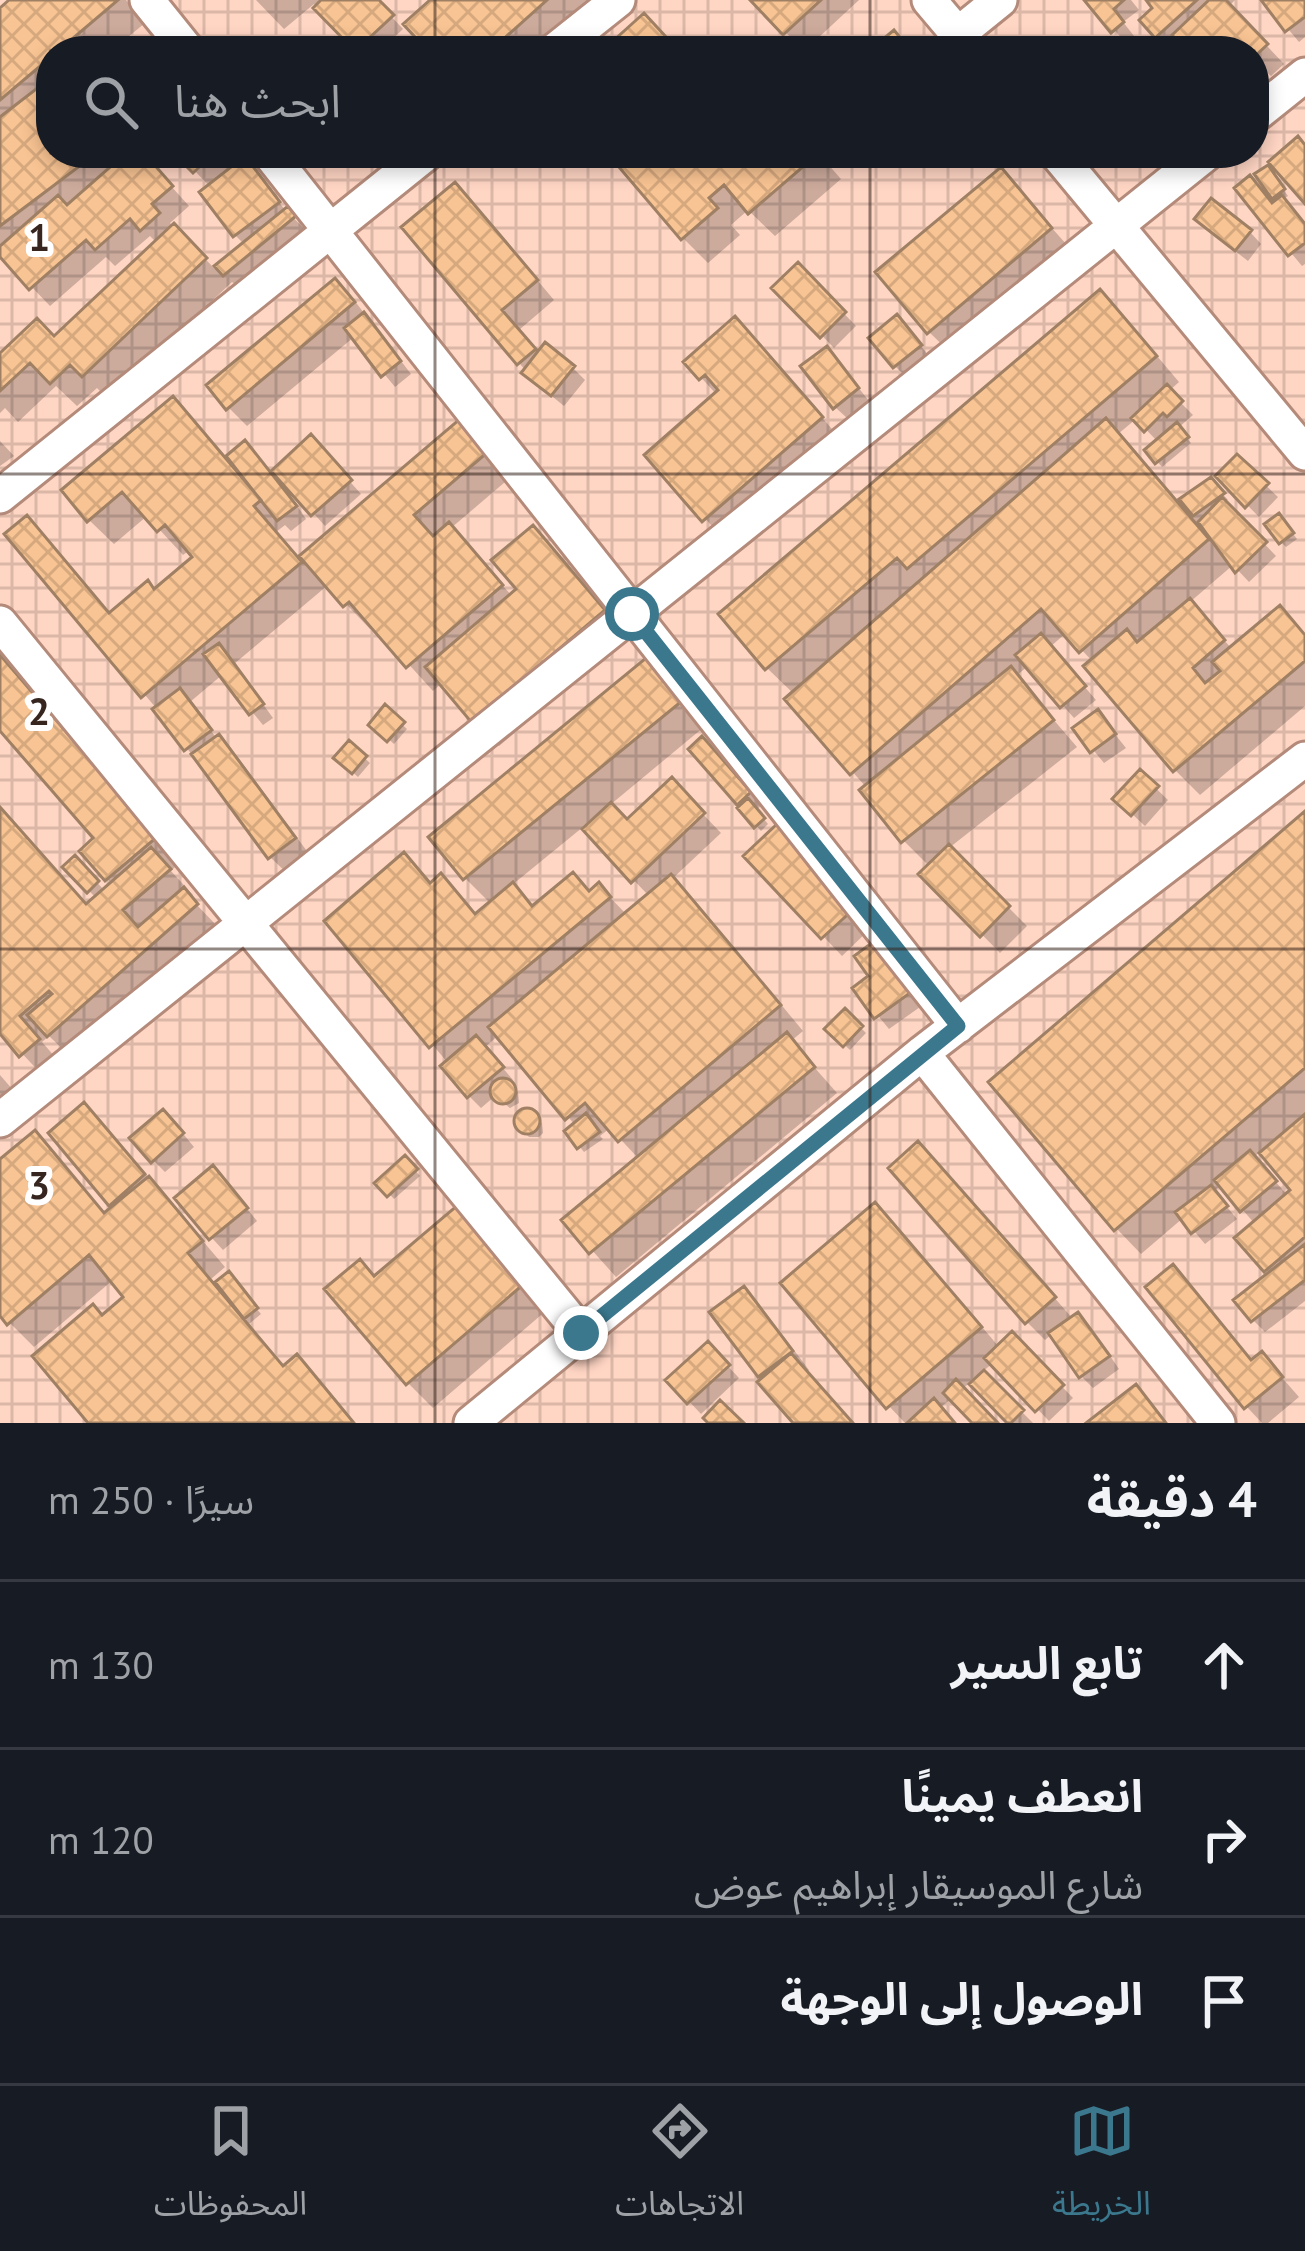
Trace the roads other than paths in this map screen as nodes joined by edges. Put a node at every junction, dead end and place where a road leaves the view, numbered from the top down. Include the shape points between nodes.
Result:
1 (147, 0) edge
2 (618, 0) edge
3 (929, 0) edge
4 (1000, 0) edge
5 (176, 36) edge
6 (573, 36) edge
7 (959, 36) edge
8 (971, 36) edge
9 (1305, 75) edge
10 (1269, 104) edge
11 (281, 168) edge
12 (408, 168) edge
13 (1069, 168) edge
14 (1189, 168) edge
15 (1117, 226) junction
16 (331, 230) junction
17 (1300, 436) edge
18 (0, 496) edge
19 (632, 614) junction
20 (0, 623) edge
21 (1305, 759) edge
22 (244, 924) junction
23 (958, 1026) junction
24 (922, 1054) junction
25 (0, 1120) edge
26 (581, 1333) junction
27 (471, 1423) edge
28 (1218, 1423) edge

1 - 5 street
2 - 6 street
3 - 7 street
4 - 8 street
9 - 10 street
11 - 16 street
12 - 16 street
13 - 15 street
14 - 15 street
15 - 17 street
15 - 19 street
16 - 18 street
16 - 19 street
19 - 22 street
19 - 23 street
20 - 22 street
21 - 23 street
22 - 25 street
22 - 26 street
23 - 24 street
24 - 26 street
24 - 28 street
26 - 27 street

